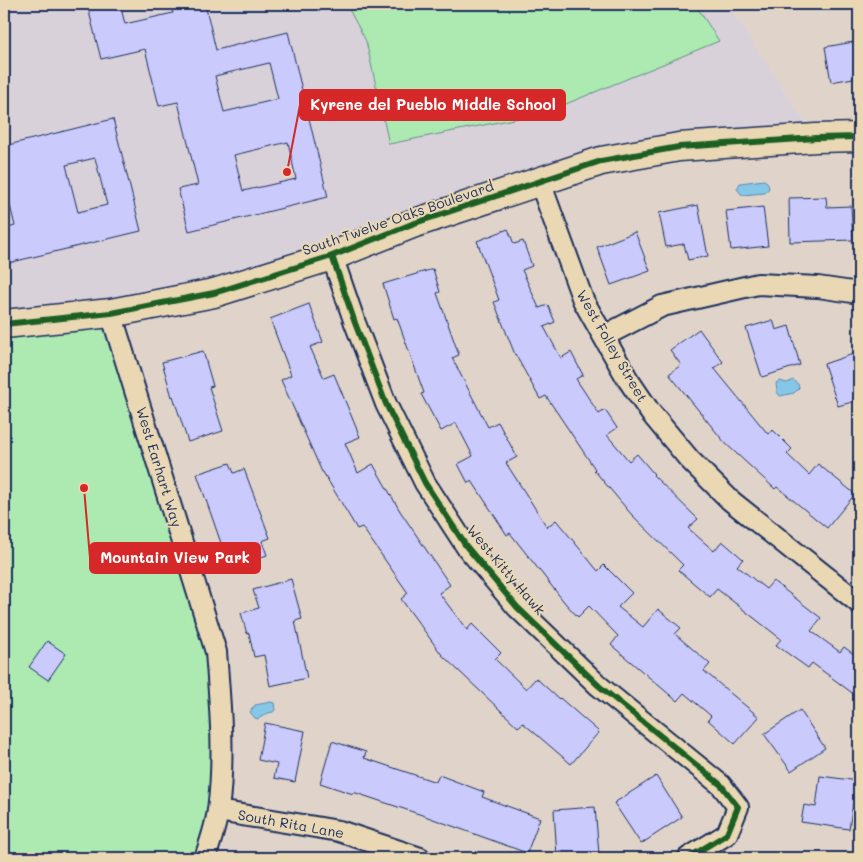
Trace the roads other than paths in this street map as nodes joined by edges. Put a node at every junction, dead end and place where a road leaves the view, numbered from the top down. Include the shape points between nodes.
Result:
1 (859, 137) edge
2 (540, 182) junction
3 (332, 256) junction
4 (859, 293) edge
5 (111, 313) junction
6 (4, 324) edge
7 (604, 336) junction
8 (859, 603) edge
9 (218, 811) junction
10 (206, 858) edge
11 (420, 858) edge
12 (688, 858) edge

1 - 2 street, South Twelve Oaks Boulevard via 680,147 601,161
2 - 3 street, South Twelve Oaks Boulevard via 412,224
2 - 7 street, West Folley Street via 583,300
3 - 5 street, South Twelve Oaks Boulevard via 214,293
3 - 12 street, West Kitty Hawk via 386,404 425,482 466,546 516,607 599,686 721,785 738,807 727,834
4 - 7 street via 818,286 758,284 662,306
5 - 6 street, South Twelve Oaks Boulevard
5 - 9 street, West Earhart Way via 216,652 222,748
7 - 8 street, West Folley Street via 650,412 689,458 730,500
9 - 10 street, West Earhart Way
9 - 11 street, South Rita Lane via 339,831

